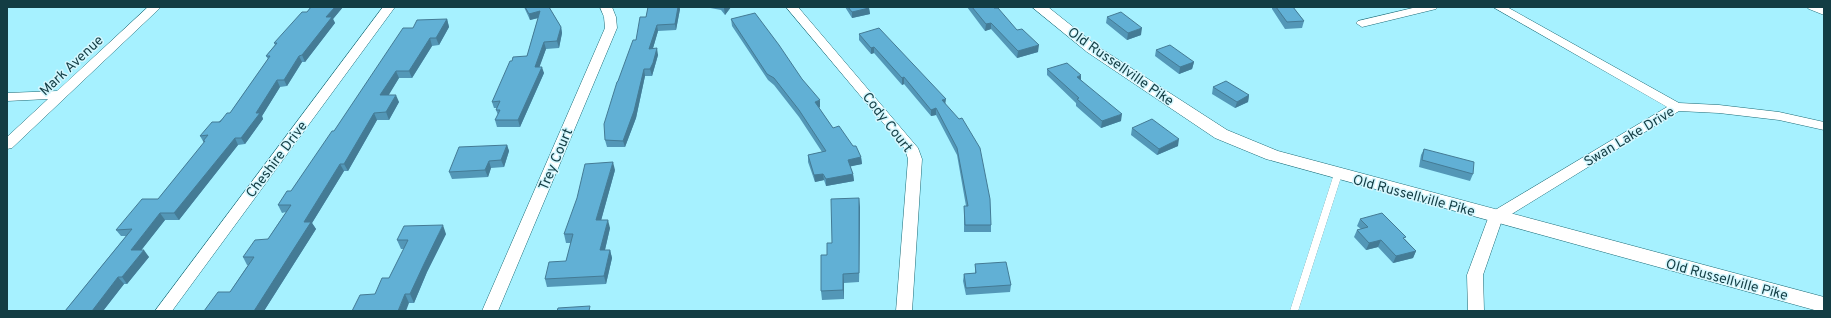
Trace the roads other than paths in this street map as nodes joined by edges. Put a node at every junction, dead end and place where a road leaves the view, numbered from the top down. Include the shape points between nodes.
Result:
1 (155, 7) edge
2 (388, 7) edge
3 (606, 7) edge
4 (792, 7) edge
5 (1039, 7) edge
6 (1432, 7) edge
7 (1499, 7) edge
8 (1813, 7) edge
9 (1824, 12) edge
10 (1362, 23) dead end
11 (60, 96) junction
12 (7, 97) edge
13 (1676, 106) junction
14 (1824, 126) edge
15 (7, 145) edge
16 (1338, 174) junction
17 (1495, 218) junction
18 (1824, 305) edge
19 (163, 311) edge
20 (490, 311) edge
21 (904, 311) edge
22 (1294, 311) edge
23 (1476, 311) edge

1 - 11 street, Mark Avenue
2 - 19 street, Cheshire Drive
3 - 20 street, Trey Court via 611,28
4 - 21 street, Cody Court via 911,148 915,159
5 - 16 street, Old Russellville Pike via 1092,49 1221,134 1272,155
6 - 10 street
7 - 13 street
8 - 9 street
11 - 12 street
11 - 15 street, Mark Avenue
13 - 14 street, Swan Lake Drive via 1779,116
13 - 17 street, Swan Lake Drive
16 - 17 street, Old Russellville Pike
16 - 22 lane
17 - 18 street, Old Russellville Pike
17 - 23 street via 1475,275

